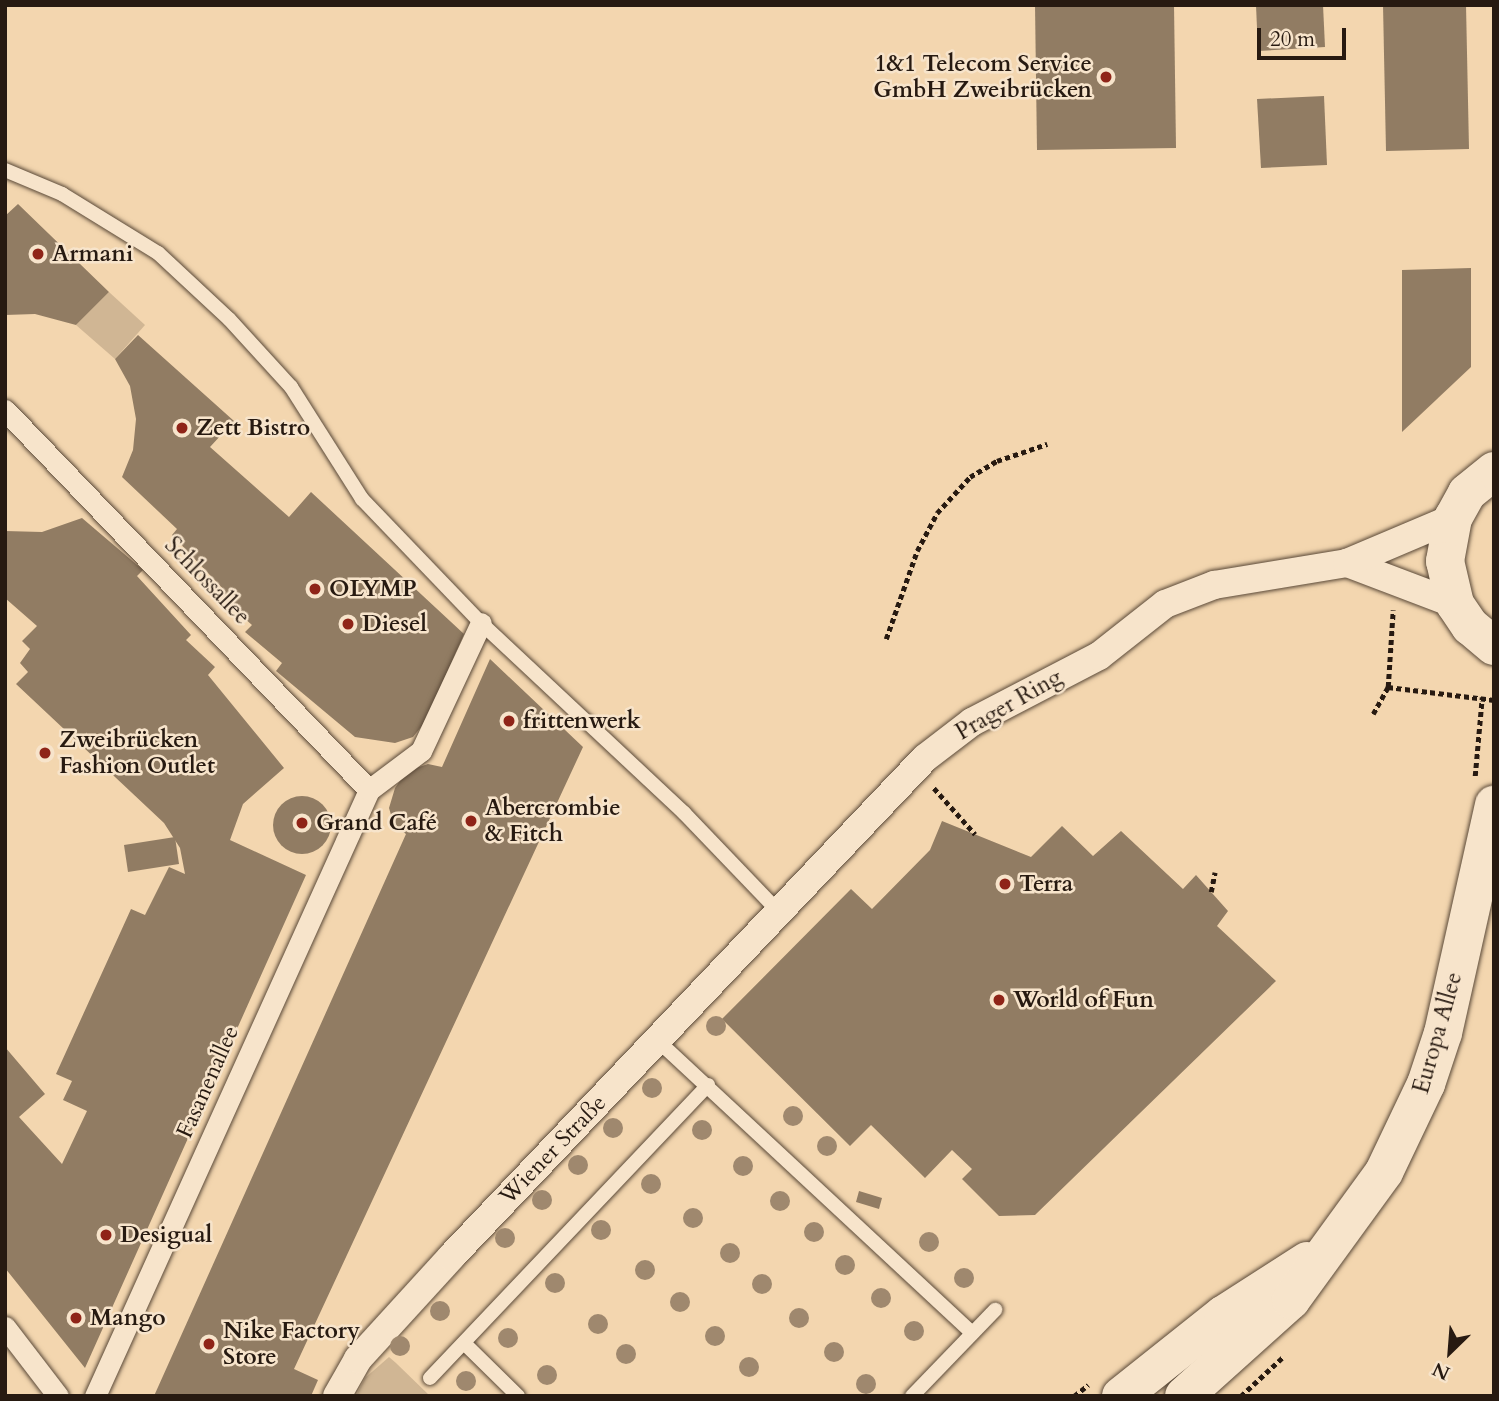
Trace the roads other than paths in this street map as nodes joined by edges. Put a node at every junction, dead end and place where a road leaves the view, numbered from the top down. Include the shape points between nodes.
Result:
1 (5, 170) edge
2 (10, 422) edge
3 (1494, 471) edge
4 (1453, 518) junction
5 (1347, 563) junction
6 (1455, 604) junction
7 (481, 622) junction
8 (1492, 650) edge
9 (369, 790) junction
10 (1484, 793) edge
11 (777, 911) junction
12 (658, 1041) junction
13 (708, 1085) junction
14 (1334, 1241) junction
15 (995, 1310) dead end
16 (5, 1327) edge
17 (972, 1333) junction
18 (464, 1343) junction
19 (430, 1378) dead end
20 (1107, 1388) edge
21 (58, 1396) edge
22 (95, 1396) edge
23 (337, 1396) edge
24 (518, 1396) edge
25 (912, 1396) edge
26 (1184, 1396) edge

1 - 7 lane via 62,194 158,253 229,319 290,387 362,499
2 - 9 street, Schlossallee
3 - 4 main road via 1467,494
4 - 5 street
4 - 6 main road via 1445,561
5 - 6 street
5 - 11 street, Prager Ring via 1214,585 1165,604 1099,656 972,722 916,768
6 - 8 main road
7 - 9 street via 421,751
7 - 11 lane via 684,813
9 - 22 street, Fasanenallee
10 - 14 main road, Europa Allee via 1443,1033 1426,1084 1384,1172
11 - 12 street, Wiener Straße
12 - 13 lane
12 - 23 street, Wiener Straße via 368,1349
13 - 17 lane
13 - 18 lane
14 - 20 main road, Europa Allee
14 - 26 main road, Europa Allee via 1291,1300
15 - 17 lane
16 - 21 street
17 - 25 lane
18 - 19 lane
18 - 24 lane

